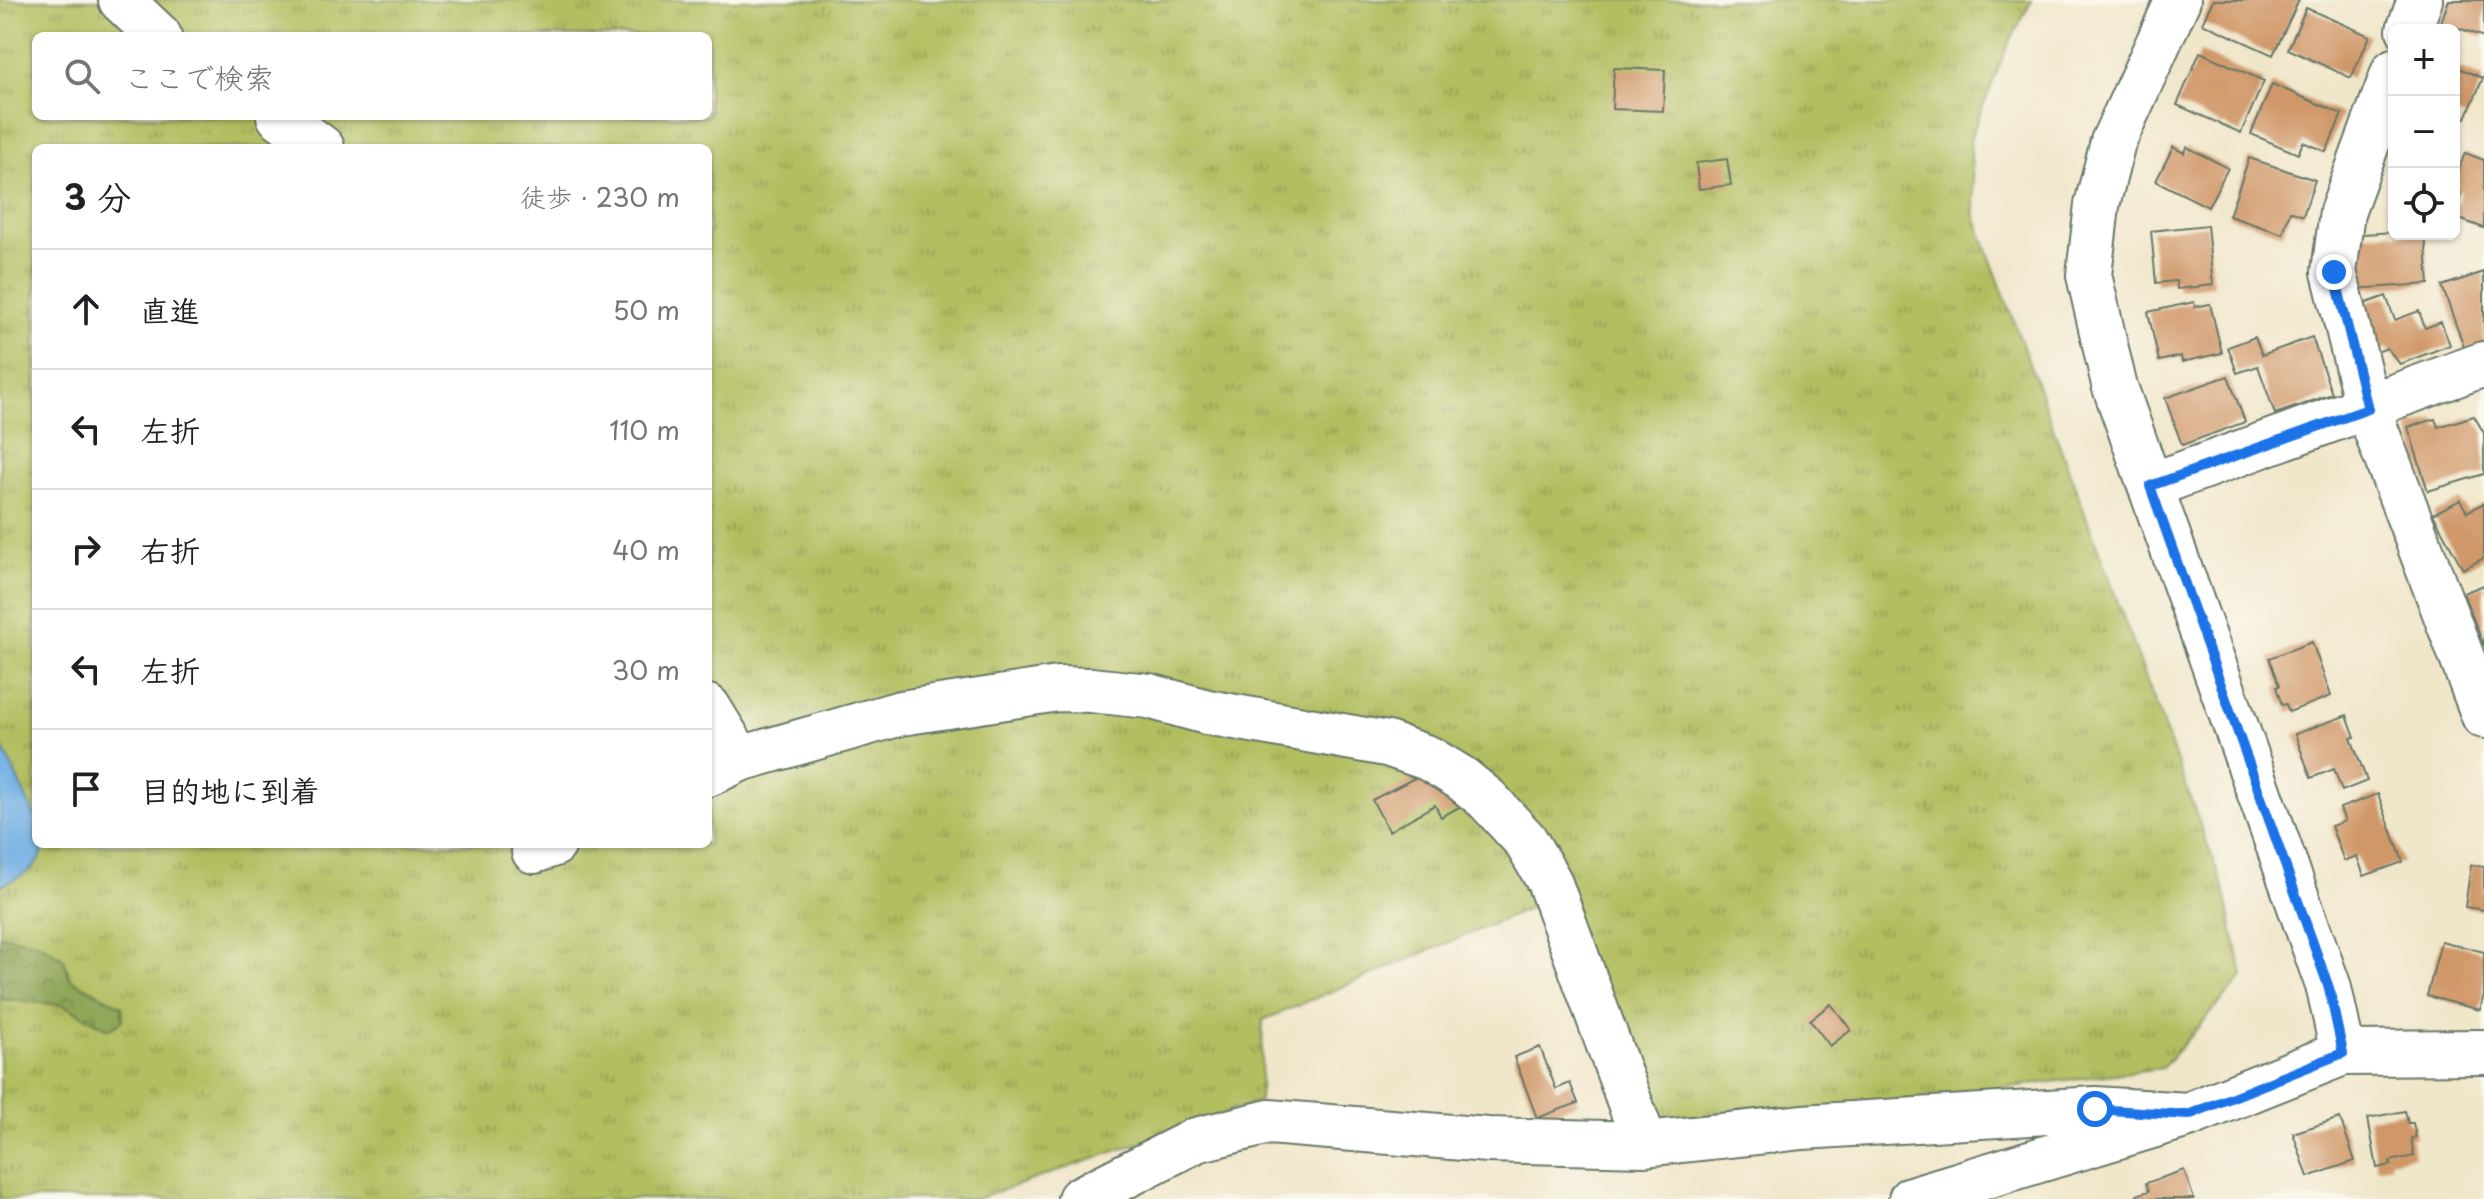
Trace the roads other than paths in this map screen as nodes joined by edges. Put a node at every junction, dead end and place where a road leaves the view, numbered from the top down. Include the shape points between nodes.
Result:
1 (121, 0) edge
2 (2178, 0) edge
3 (2420, 0) edge
4 (2411, 24) edge
5 (155, 32) edge
6 (2388, 87) edge
7 (284, 120) edge
8 (317, 144) edge
9 (2484, 364) edge
10 (2368, 409) junction
11 (2150, 486) junction
12 (2484, 716) edge
13 (712, 722) edge
14 (724, 767) edge
15 (2484, 1052) edge
16 (2343, 1053) junction
17 (2188, 1115) junction
18 (1645, 1144) junction
19 (1080, 1199) edge
20 (1911, 1199) edge

1 - 5 street
2 - 11 street via 2113,142 2097,205 2089,275 2114,384
3 - 4 street
6 - 10 street via 2342,212 2334,272
7 - 8 street
9 - 10 street
10 - 11 street
10 - 12 street
11 - 16 street via 2329,988
13 - 14 street
14 - 18 street via 901,713 1058,689 1149,696 1207,712 1387,744 1428,758 1487,799 1539,859
15 - 16 street
16 - 17 street
17 - 18 street via 2095,1109 1803,1127
17 - 20 street
18 - 19 street via 1488,1140 1269,1122 1196,1140

